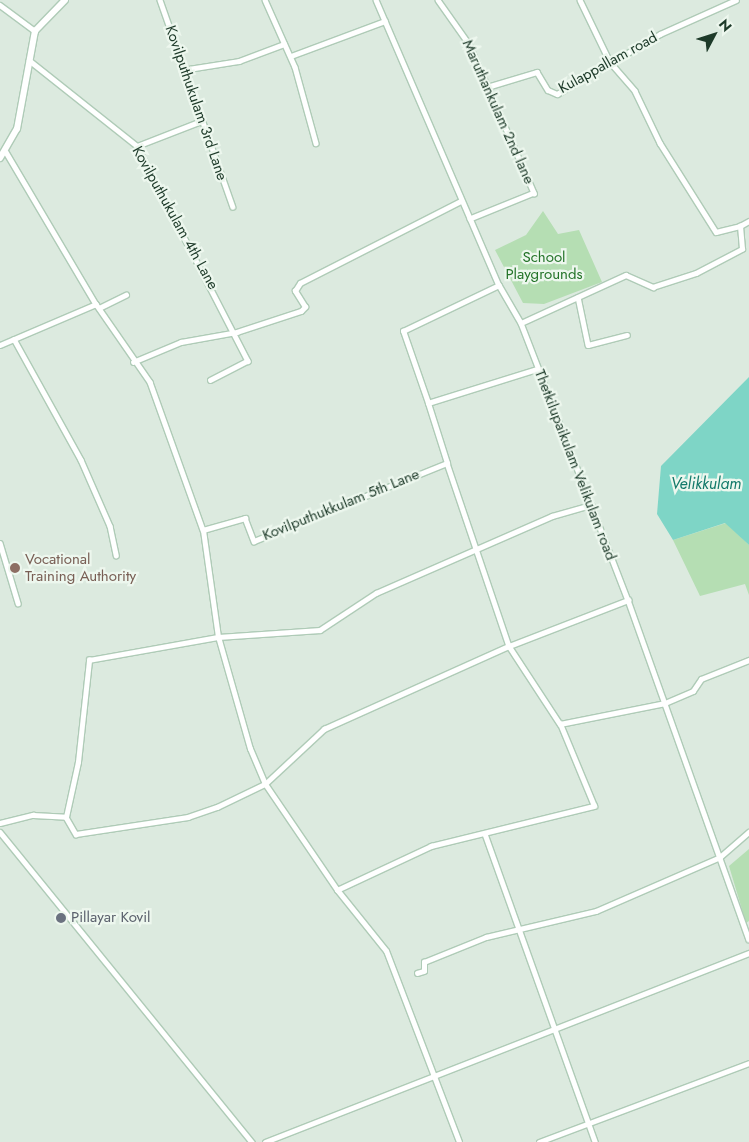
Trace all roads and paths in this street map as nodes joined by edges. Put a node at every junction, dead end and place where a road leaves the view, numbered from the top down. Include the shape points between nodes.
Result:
1 (65, 0) edge
2 (160, 0) edge
3 (265, 0) edge
4 (376, 0) edge
5 (438, 0) edge
6 (580, 0) edge
7 (736, 0) edge
8 (0, 5) edge
9 (385, 21) junction
10 (34, 31) junction
11 (284, 44) junction
12 (291, 56) junction
13 (28, 60) junction
14 (610, 62) junction
15 (182, 70) junction
16 (487, 87) junction
17 (199, 122) junction
18 (316, 144) dead end
19 (137, 146) junction
20 (6, 152) junction
21 (0, 158) edge
22 (461, 201) junction
23 (233, 207) dead end
24 (470, 219) junction
25 (749, 221) edge
26 (740, 226) junction
27 (499, 285) junction
28 (126, 295) dead end
29 (578, 297) junction
30 (98, 306) junction
31 (521, 323) junction
32 (237, 332) junction
33 (627, 335) dead end
34 (14, 339) junction
35 (0, 345) edge
36 (133, 362) junction
37 (537, 369) junction
38 (211, 380) dead end
39 (428, 403) junction
40 (447, 463) junction
41 (591, 505) junction
42 (203, 530) junction
43 (1, 546) edge
44 (476, 551) junction
45 (116, 555) dead end
46 (628, 600) junction
47 (18, 603) dead end
48 (218, 638) junction
49 (510, 646) junction
50 (749, 660) edge
51 (665, 703) junction
52 (560, 724) junction
53 (265, 784) junction
54 (66, 817) junction
55 (0, 823) edge
56 (0, 832) edge
57 (749, 832) edge
58 (485, 834) junction
59 (720, 857) junction
60 (337, 890) junction
61 (520, 930) junction
62 (749, 939) edge
63 (749, 953) edge
64 (417, 973) dead end
65 (551, 1028) junction
66 (749, 1063) edge
67 (433, 1079) junction
68 (588, 1123) junction
69 (252, 1142) edge
70 (265, 1142) edge
71 (459, 1142) edge
72 (539, 1142) edge
73 (595, 1142) edge

1 - 10 street
2 - 15 street, Kovilputhukulam 3rd Lane
3 - 11 street
4 - 9 street, Thetkilupaikulam Velikulam road
5 - 16 street, Maruthankulam 2nd lane via 469,44
6 - 14 street
7 - 14 street, Kulappallam road
8 - 10 street
9 - 12 street
9 - 22 street, Thetkilupaikulam Velikulam road
10 - 13 street
11 - 12 street
11 - 15 street via 239,61
12 - 18 street
13 - 19 street, Kovilputhukulam 4th Lane
13 - 20 street via 16,129
14 - 16 street, Kulappallam road via 557,94 548,90 538,72
14 - 26 street via 635,91 660,144 716,232
15 - 17 street, Kovilputhukulam 3rd Lane
16 - 24 street, Maruthankulam 2nd lane via 534,193
17 - 19 street
17 - 23 street, Kovilputhukulam 3rd Lane
19 - 32 street, Kovilputhukulam 4th Lane
20 - 21 street
20 - 30 street
22 - 24 street, Thetkilupaikulam Velikulam road
22 - 32 street via 300,283 295,292 305,307 302,311
24 - 27 street, Thetkilupaikulam Velikulam road
25 - 26 street
26 - 29 street via 742,249 696,273 653,287 626,275
27 - 31 street, Thetkilupaikulam Velikulam road
27 - 39 street via 403,331
28 - 30 street
29 - 31 street
29 - 33 street via 588,345
30 - 34 street
30 - 36 street
31 - 37 street, Thetkilupaikulam Velikulam road
32 - 36 street via 181,342
32 - 38 street, Kovilputhukulam 4th Lane via 248,361
34 - 35 street
34 - 45 street via 81,460 110,526
36 - 42 street via 150,382
37 - 39 street
37 - 41 street, Thetkilupaikulam Velikulam road
39 - 40 street
40 - 42 street, Kovilputhukkulam 5th Lane via 254,541 245,518
40 - 44 street
41 - 44 street via 552,516
41 - 46 street, Thetkilupaikulam Velikulam road
42 - 48 street
43 - 47 street
44 - 48 street via 376,593 320,630
44 - 49 street
46 - 49 street
46 - 51 street, Thetkilupaikulam Velikulam road
48 - 53 street via 250,749
48 - 54 street via 88,660 78,762
49 - 52 street
49 - 53 street via 324,729
50 - 51 street via 701,679 692,691
51 - 52 street
51 - 59 street, Thetkilupaikulam Velikulam road
52 - 58 street via 594,806
53 - 54 street via 188,817 76,834
53 - 60 street
54 - 55 street via 33,815
56 - 69 street
57 - 59 street
58 - 60 street via 431,846
58 - 61 street
59 - 61 street via 596,911
59 - 62 street, Thetkilupaikulam Velikulam road
60 - 67 street via 386,952
61 - 64 street via 450,950 424,962 424,971
61 - 65 street
63 - 65 street
65 - 67 street
65 - 68 street
66 - 68 street
67 - 70 street
67 - 71 street
68 - 72 street
68 - 73 street

